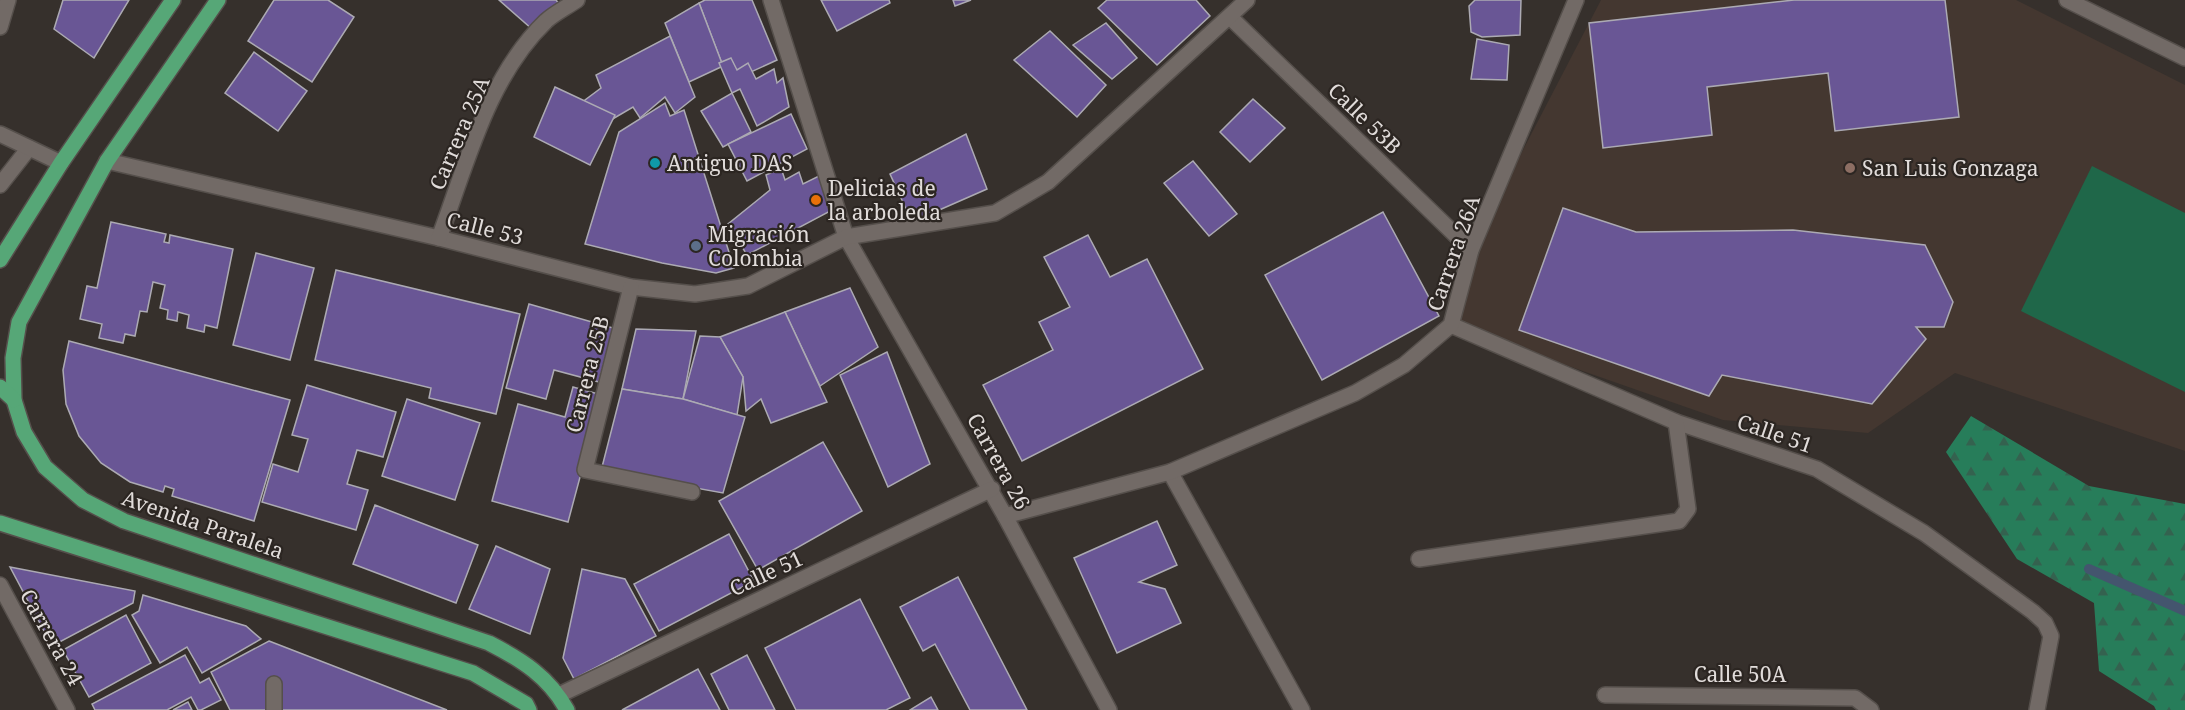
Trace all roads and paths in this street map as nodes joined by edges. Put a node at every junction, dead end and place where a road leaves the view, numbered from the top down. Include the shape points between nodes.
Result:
1 (8, 0) edge
2 (173, 0) edge
3 (218, 0) edge
4 (577, 0) edge
5 (771, 0) edge
6 (1247, 0) edge
7 (1576, 0) edge
8 (2067, 0) edge
9 (1230, 17) junction
10 (0, 27) edge
11 (2185, 57) edge
12 (0, 134) edge
13 (28, 148) junction
14 (107, 161) junction
15 (61, 162) junction
16 (0, 185) edge
17 (15, 236) junction
18 (846, 237) junction
19 (439, 238) junction
20 (0, 250) edge
21 (1471, 250) junction
22 (0, 260) edge
23 (631, 287) junction
24 (1451, 325) junction
25 (0, 387) edge
26 (14, 400) junction
27 (1676, 422) junction
28 (1170, 472) junction
29 (992, 489) junction
30 (692, 492) dead end
31 (1005, 516) junction
32 (0, 523) edge
33 (1419, 559) dead end
34 (1, 589) edge
35 (274, 684) dead end
36 (559, 695) junction
37 (1605, 695) dead end
38 (523, 708) edge
39 (67, 710) edge
40 (274, 710) edge
41 (567, 710) edge
42 (1109, 710) edge
43 (1302, 710) edge
44 (1871, 710) edge
45 (2037, 710) edge

1 - 10 street
2 - 15 main road
3 - 14 main road, Avenida Paralela
4 - 19 street, Carrera 25A via 547,21 518,55 491,98
5 - 18 street, Carrera 26
6 - 9 street
7 - 21 street, Carrera 26A
8 - 11 street
9 - 18 street via 1048,182 995,213
9 - 21 street, Calle 53B
12 - 13 street
13 - 15 street
13 - 16 street
14 - 19 street, Calle 53
14 - 26 main road, Avenida Paralela via 19,322
15 - 17 main road
17 - 20 street
17 - 22 main road
18 - 23 street, Calle 53 via 748,286 695,294
18 - 29 street, Carrera 26
19 - 23 street, Calle 53
21 - 24 street, Carrera 26A
23 - 30 street, Carrera 25B via 585,470
24 - 27 street, Calle 51
24 - 28 street, Carrera 26A via 1404,365 1355,393
25 - 26 main road
26 - 36 main road, Avenida Paralela via 24,432 45,467 93,505 124,521 489,643 524,660
27 - 33 street via 1688,509 1679,521
27 - 45 street, Calle 51 via 1817,469 1924,533 2033,612 2051,636
28 - 31 street, Carrera 26A
28 - 43 street
29 - 31 street, Carrera 26
29 - 36 street, Calle 51
31 - 42 street, Carrera 26
32 - 38 main road via 473,673
34 - 39 street, Carrera 24
35 - 40 street
36 - 41 main road, Avenida Paralela
37 - 44 street, Calle 50A via 1820,696 1855,698

